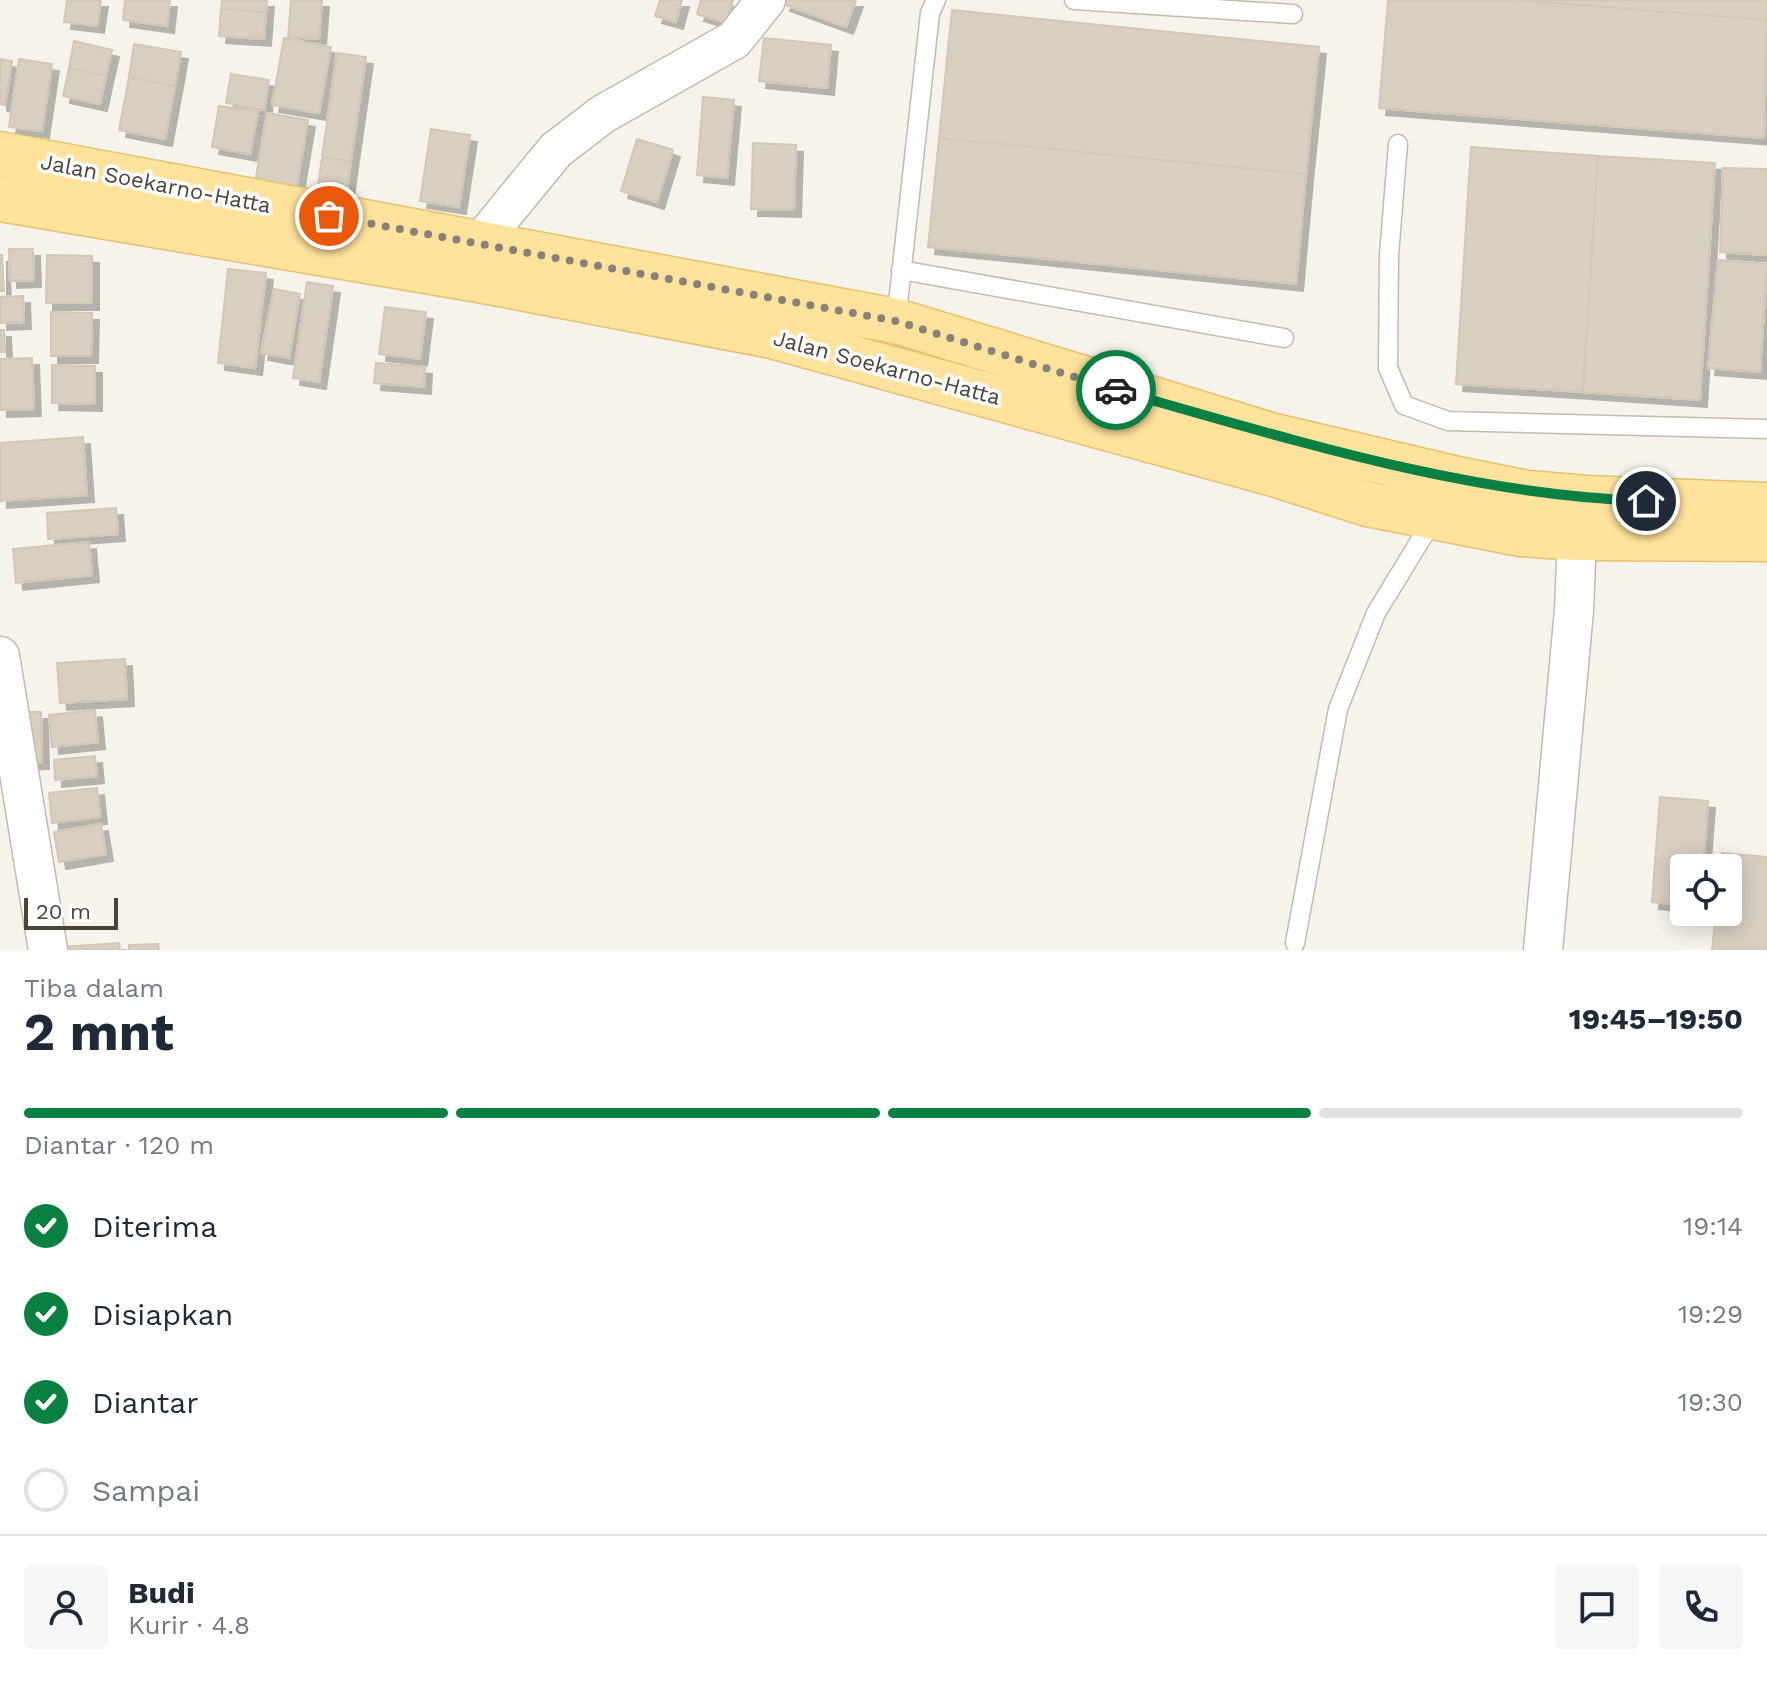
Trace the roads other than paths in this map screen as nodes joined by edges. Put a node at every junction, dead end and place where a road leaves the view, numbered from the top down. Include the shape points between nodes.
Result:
1 (766, 0) edge
2 (936, 0) edge
3 (1074, 0) edge
4 (1293, 14) dead end
5 (1398, 144) dead end
6 (0, 154) edge
7 (0, 199) edge
8 (479, 244) junction
9 (901, 270) junction
10 (896, 321) junction
11 (1284, 338) dead end
12 (1767, 429) edge
13 (1767, 505) edge
14 (1434, 517) junction
15 (1577, 538) junction
16 (1767, 539) edge
17 (0, 656) edge
18 (8, 763) edge
19 (1295, 943) dead end
20 (48, 950) edge
21 (1543, 950) edge

1 - 8 street via 734,40 603,114 556,150
2 - 9 lane via 930,13
3 - 4 lane
5 - 12 lane via 1389,255 1388,368 1404,405 1448,421
6 - 8 main road, Jalan Soekarno-Hatta
7 - 14 main road, Jalan Soekarno-Hatta via 772,336 1367,504
8 - 10 main road, Jalan Soekarno-Hatta
9 - 10 lane
9 - 11 lane
10 - 13 main road, Jalan Soekarno-Hatta via 1274,436 1453,478 1586,498
14 - 15 main road, Jalan Soekarno-Hatta via 1520,534
14 - 19 lane via 1376,613 1338,709
15 - 16 main road, Jalan Soekarno-Hatta
15 - 21 street
17 - 18 street
18 - 20 street

